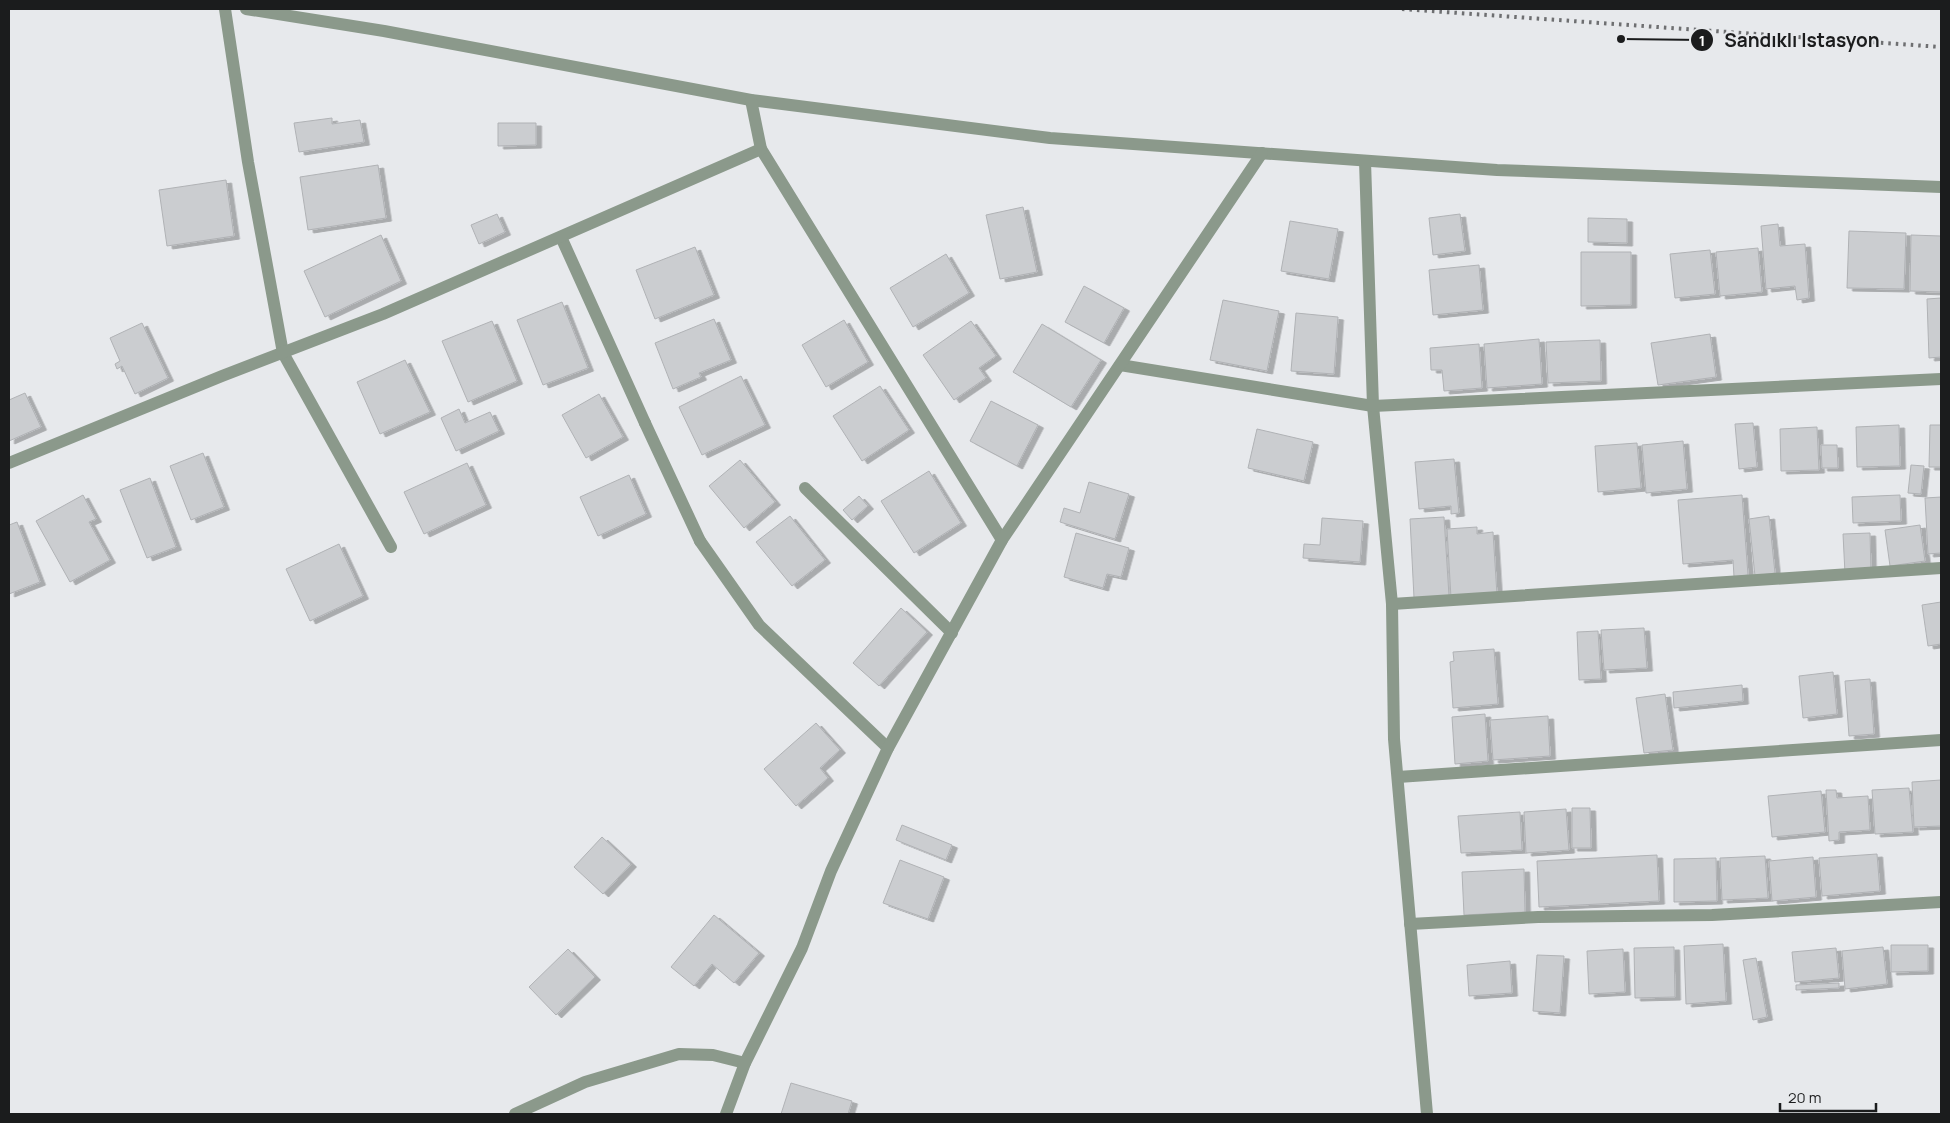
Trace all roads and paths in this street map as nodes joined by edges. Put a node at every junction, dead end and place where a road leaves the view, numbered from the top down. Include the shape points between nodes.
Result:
1 (225, 9) edge
2 (246, 9) edge
3 (752, 100) junction
4 (761, 149) junction
5 (1262, 153) junction
6 (1365, 161) junction
7 (1941, 187) edge
8 (561, 237) junction
9 (282, 353) junction
10 (1120, 365) junction
11 (1941, 379) edge
12 (1372, 406) junction
13 (9, 463) edge
14 (806, 488) dead end
15 (1002, 540) junction
16 (391, 547) dead end
17 (1941, 568) edge
18 (1392, 604) junction
19 (952, 633) junction
20 (1941, 740) edge
21 (888, 748) junction
22 (1398, 777) junction
23 (1941, 902) edge
24 (1410, 924) junction
25 (745, 1063) junction
26 (515, 1114) edge
27 (726, 1114) edge
28 (1428, 1114) edge

1 - 9 street
2 - 3 street via 384,31
3 - 4 street
3 - 5 street via 1050,138
4 - 8 street
4 - 15 street
5 - 6 street
5 - 10 street
6 - 7 street via 1497,170
6 - 12 street
8 - 9 street via 383,314
8 - 21 street via 700,541 759,625
9 - 13 street
9 - 16 street
10 - 12 street
10 - 15 street
11 - 12 street
12 - 18 street
14 - 19 street
15 - 19 street
17 - 18 street
18 - 22 street via 1394,739
19 - 21 street
20 - 22 street
21 - 25 street via 831,871 802,948
22 - 24 street
23 - 24 street via 1712,915 1538,917
24 - 28 street
25 - 26 street via 713,1055 679,1054 585,1082
25 - 27 street

